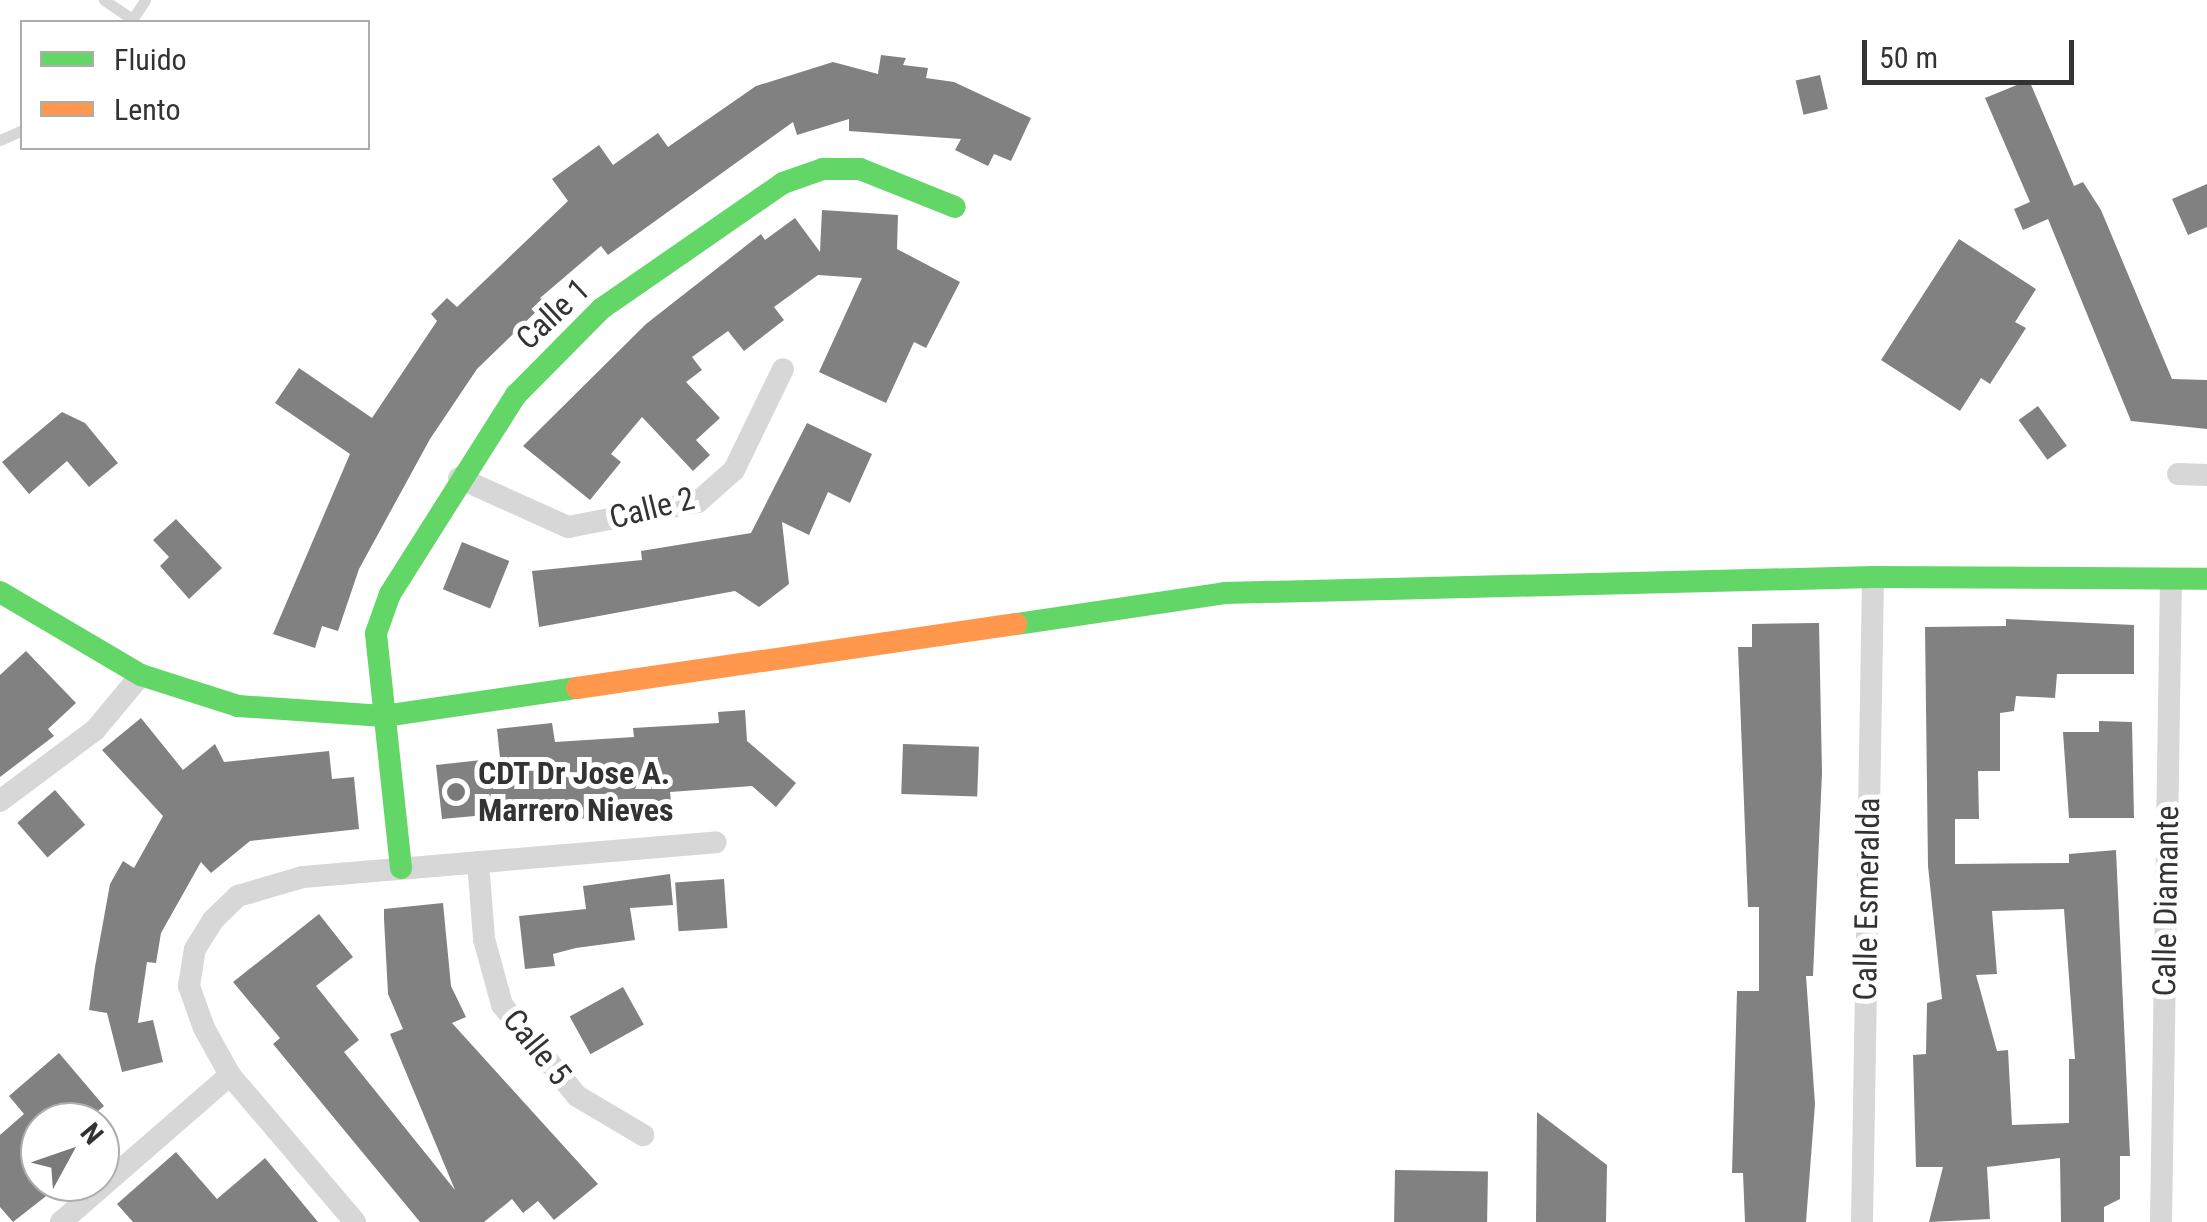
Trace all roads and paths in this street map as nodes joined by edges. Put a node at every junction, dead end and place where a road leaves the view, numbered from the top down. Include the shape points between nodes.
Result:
1 (104, 0) edge
2 (145, 0) edge
3 (131, 20) edge
4 (955, 207) dead end
5 (783, 369) dead end
6 (2178, 474) dead end
7 (2207, 475) edge
8 (459, 478) junction
9 (1873, 577) junction
10 (2171, 579) junction
11 (2207, 579) edge
12 (0, 592) edge
13 (141, 675) junction
14 (384, 716) junction
15 (0, 801) edge
16 (716, 842) dead end
17 (478, 862) junction
18 (401, 868) junction
19 (230, 1075) junction
20 (642, 1135) dead end
21 (61, 1222) edge
22 (355, 1222) edge
23 (1862, 1222) edge
24 (2161, 1222) edge

1 - 3 lane
2 - 3 lane
4 - 8 street, Calle 1 via 860,169 822,169 782,183 601,309 516,395
5 - 8 street, Calle 2 via 734,470 698,502 568,527
6 - 7 street
8 - 14 street, Calle 1 via 390,594 376,633
9 - 10 street
9 - 14 street via 1225,593
9 - 23 street, Calle Esmeralda
10 - 11 street
10 - 24 street, Calle Diamante
12 - 13 street
13 - 14 street via 238,706
13 - 15 street via 95,730
14 - 18 street, Calle 1
16 - 17 street
17 - 18 street
17 - 20 street, Calle 5 via 484,939 502,1005 577,1096
18 - 19 street via 272,883 238,896 213,920 194,949 189,986
19 - 21 street
19 - 22 street

